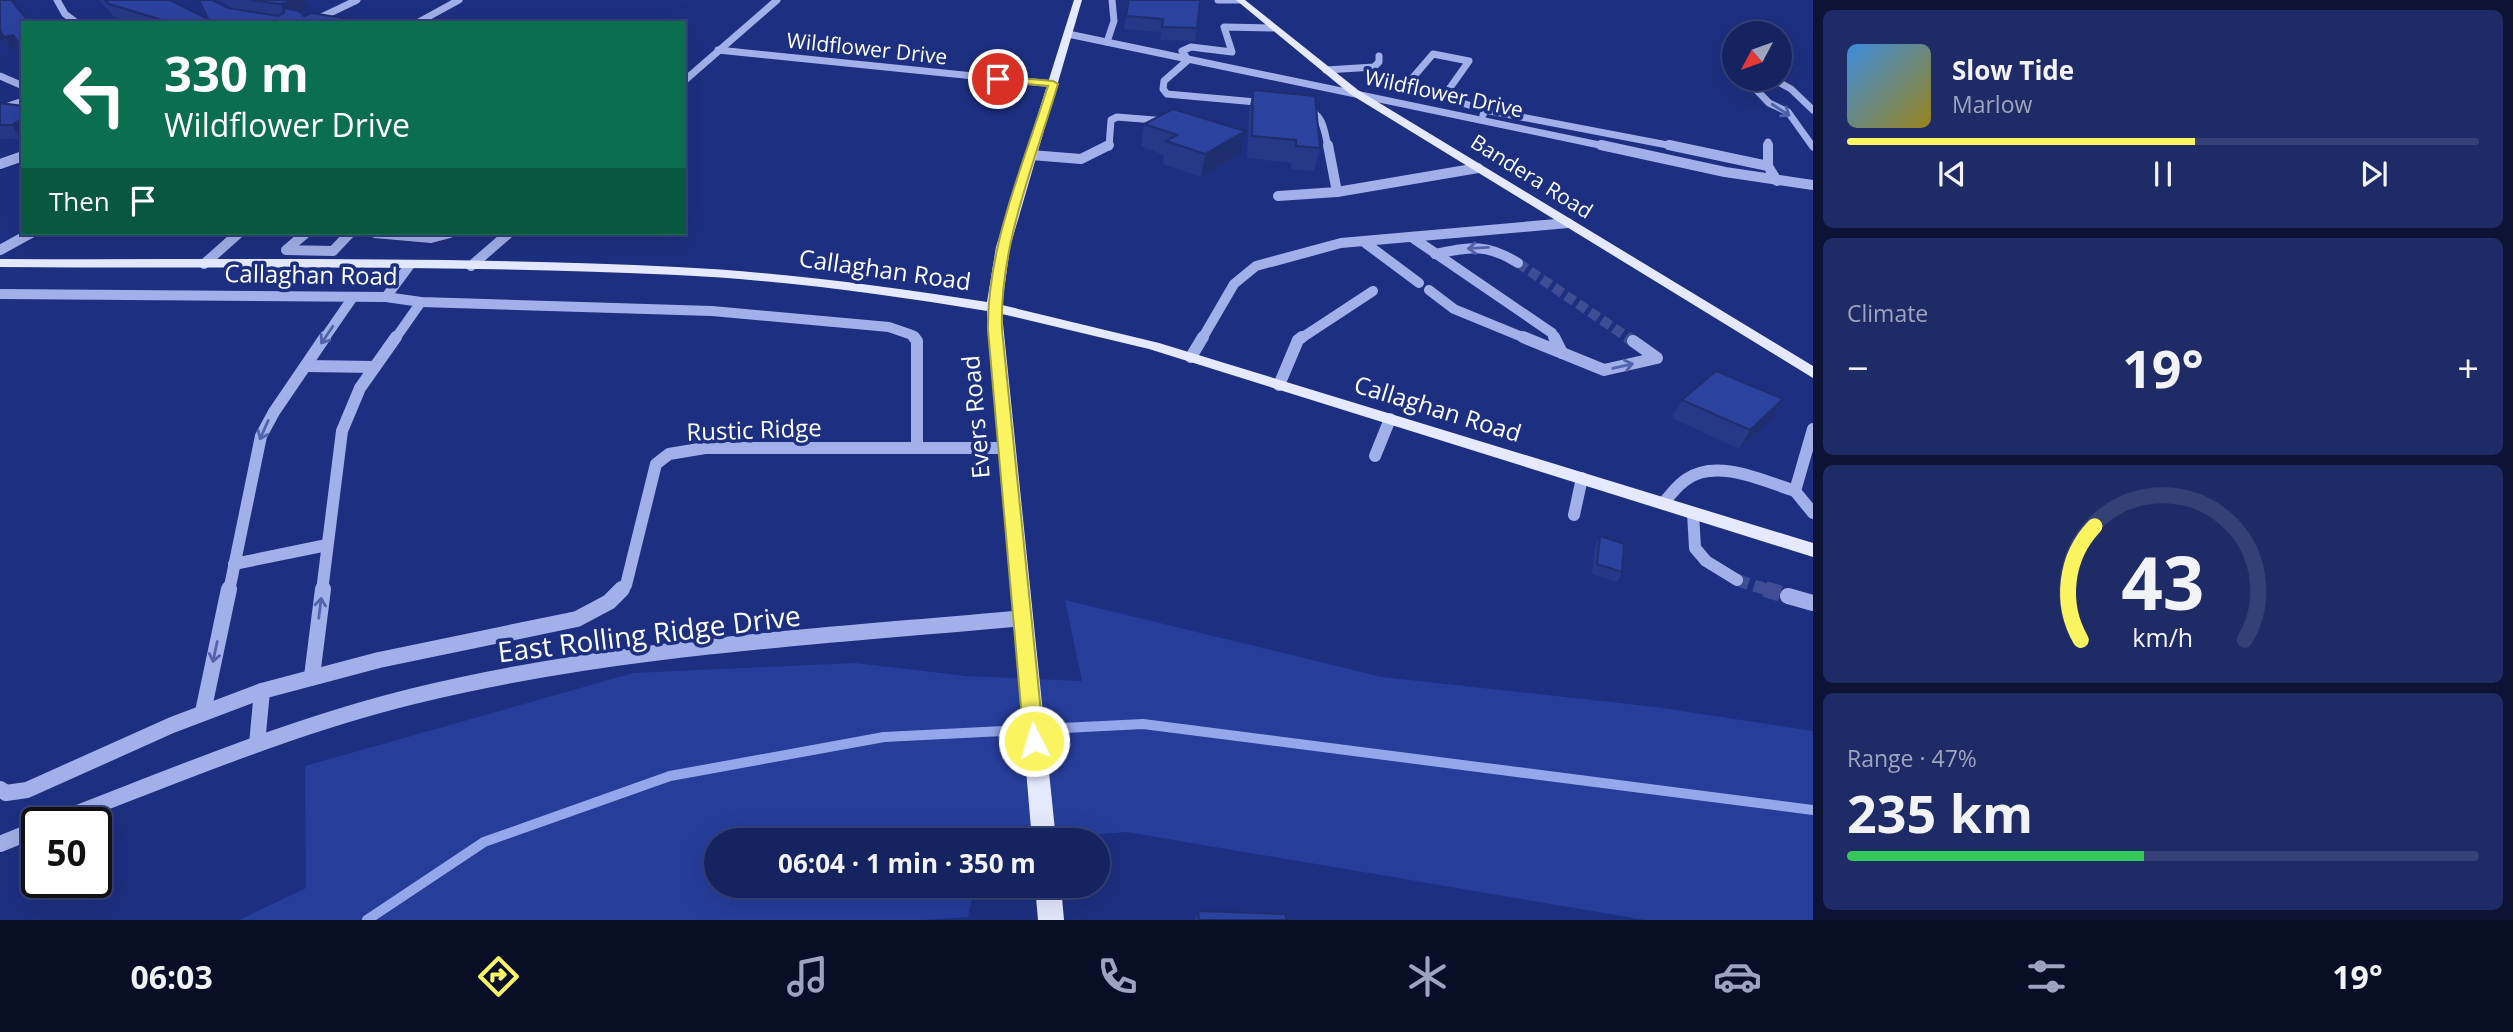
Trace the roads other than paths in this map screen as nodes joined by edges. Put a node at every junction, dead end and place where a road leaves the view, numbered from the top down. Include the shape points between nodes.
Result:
1 (57, 0) edge
2 (357, 0) edge
3 (459, 0) edge
4 (777, 0) edge
5 (1078, 0) edge
6 (1112, 0) edge
7 (1218, 0) edge
8 (1240, 0) edge
9 (74, 21) edge
10 (313, 21) edge
11 (421, 21) edge
12 (1273, 27) junction
13 (1068, 34) junction
14 (1107, 42) junction
15 (719, 50) junction
16 (1379, 56) dead end
17 (1188, 60) junction
18 (1326, 70) junction
19 (0, 76) edge
20 (686, 79) edge
21 (1053, 84) junction
22 (21, 85) edge
23 (1792, 90) edge
24 (1756, 91) edge
25 (1354, 92) junction
26 (1446, 98) junction
27 (21, 102) edge
28 (1276, 104) edge
29 (1290, 105) edge
30 (0, 109) edge
31 (1813, 110) edge
32 (1483, 115) junction
33 (1184, 123) edge
34 (1768, 142) dead end
35 (1813, 147) edge
36 (1031, 155) junction
37 (21, 157) edge
38 (0, 164) edge
39 (1768, 166) junction
40 (1478, 167) junction
41 (1777, 181) junction
42 (1813, 185) edge
43 (1337, 192) junction
44 (1278, 196) dead end
45 (1569, 223) junction
46 (27, 235) edge
47 (237, 235) edge
48 (304, 235) edge
49 (348, 235) edge
50 (394, 235) edge
51 (444, 235) edge
52 (507, 235) edge
53 (1413, 238) junction
54 (1364, 242) junction
55 (0, 250) edge
56 (1435, 254) junction
57 (0, 262) edge
58 (1518, 263) tunnel mouth
59 (204, 264) junction
60 (409, 266) junction
61 (471, 266) junction
62 (1419, 283) dead end
63 (1429, 290) dead end
64 (1373, 291) dead end
65 (0, 294) edge
66 (353, 297) junction
67 (386, 298) junction
68 (421, 302) junction
69 (995, 308) junction
70 (1633, 341) tunnel mouth
71 (1562, 353) junction
72 (1191, 358) junction
73 (307, 366) junction
74 (375, 367) junction
75 (1813, 373) edge
76 (1279, 385) junction
77 (1390, 419) junction
78 (1813, 429) edge
79 (917, 447) junction
80 (1006, 448) junction
81 (1809, 455) edge
82 (1375, 456) dead end
83 (1582, 478) junction
84 (1795, 491) junction
85 (1663, 503) junction
86 (1693, 513) junction
87 (1813, 513) edge
88 (1574, 515) dead end
89 (327, 545) junction
90 (1813, 550) edge
91 (234, 564) junction
92 (1737, 580) tunnel mouth
93 (1788, 596) tunnel mouth
94 (609, 602) joint
95 (1813, 603) edge
96 (1023, 618) junction
97 (312, 676) junction
98 (262, 691) junction
99 (203, 712) junction
100 (257, 744) junction
101 (3, 791) edge
102 (93, 807) edge
103 (1043, 828) edge
104 (21, 835) edge
105 (0, 844) edge
106 (1049, 898) edge
107 (1051, 920) edge

1 - 9 street
2 - 10 street
3 - 11 street
4 - 15 street
5 - 13 main road, Evers Road
6 - 14 street via 1114,21
7 - 8 street
8 - 12 main road, Bandera Road
12 - 17 street via 1224,27 1232,52 1191,47 1182,51
12 - 18 main road, Bandera Road
13 - 14 street, Wildflower Drive
13 - 21 main road, Evers Road
14 - 17 street, Wildflower Drive
15 - 20 street
15 - 21 street, Wildflower Drive
16 - 18 street via 1374,67
17 - 25 street, Wildflower Drive
17 - 28 street via 1164,81 1167,94
18 - 25 main road, Bandera Road
19 - 22 street
21 - 36 main road, Evers Road
23 - 31 lane
24 -> 35 street via 1788,112
25 - 32 street, Wildflower Drive
25 - 40 main road, Bandera Road
26 - 26 lane via 1469,61 1433,54 1409,82
26 - 32 lane
27 - 30 lane
29 - 43 street via 1317,113
32 - 39 street
32 - 41 street, Wildflower Drive
33 - 36 street via 1117,117 1111,120 1109,147 1096,154 1081,159
34 - 39 street
36 - 69 main road, Evers Road via 1003,247
37 - 38 street
39 - 41 street
40 - 43 street
40 - 45 main road, Bandera Road
41 - 42 street, Wildflower Drive
43 - 44 street
45 - 53 street
45 - 75 main road, Bandera Road
46 - 55 street
47 - 59 street
48 - 49 street via 286,250 334,251
50 - 51 street via 431,239
52 - 61 street
53 - 54 street
53 - 56 street
54 - 62 lane
54 - 72 street via 1341,243 1256,266 1234,284
58 -> 56 street via 1485,246
56 - 71 street via 1552,333
57 - 59 main road, Callaghan Road
59 - 60 main road, Callaghan Road
60 - 61 main road, Callaghan Road
60 - 67 street
61 - 69 main road, Callaghan Road via 722,274
63 - 71 street via 1454,309
64 - 76 street via 1298,340
65 - 66 street, Callaghan Road
66 - 67 street, Callaghan Road
66 -> 73 street
67 - 68 street, Callaghan Road
68 - 74 street
68 - 79 street, Callaghan Road via 712,310 889,327 917,341
69 - 72 main road, Callaghan Road
69 - 80 main road, Evers Road
71 -> 70 street via 1604,370 1657,358
72 - 76 main road, Callaghan Road
73 - 74 street
73 -> 91 street via 261,436
74 - 89 street via 359,388 342,431
76 - 77 main road, Callaghan Road
77 - 82 street
77 - 83 main road, Callaghan Road
78 - 81 street
79 - 80 street, Rustic Ridge
79 - 94 street, Rustic Ridge via 705,448 669,454 656,464 626,585
80 - 96 main road, Evers Road
81 - 84 street
83 - 85 main road, Callaghan Road
83 - 88 street
84 - 85 street via 1737,473 1711,471 1688,477
84 - 87 street
85 - 86 main road, Callaghan Road
86 - 90 main road, Callaghan Road
86 - 92 street via 1695,548 1706,561
89 - 91 street
97 -> 89 street
91 -> 99 street
93 - 95 lane
94 - 97 street, East Rolling Ridge Drive via 577,619
96 - 100 street, East Rolling Ridge Drive via 647,653 532,670 412,696
96 - 103 main road, Evers Road
97 - 98 street, East Rolling Ridge Drive
98 - 99 street, East Rolling Ridge Drive
98 - 100 street
99 - 101 street, East Rolling Ridge Drive via 27,790
100 - 102 street, East Rolling Ridge Drive
104 - 105 street
106 - 107 main road

